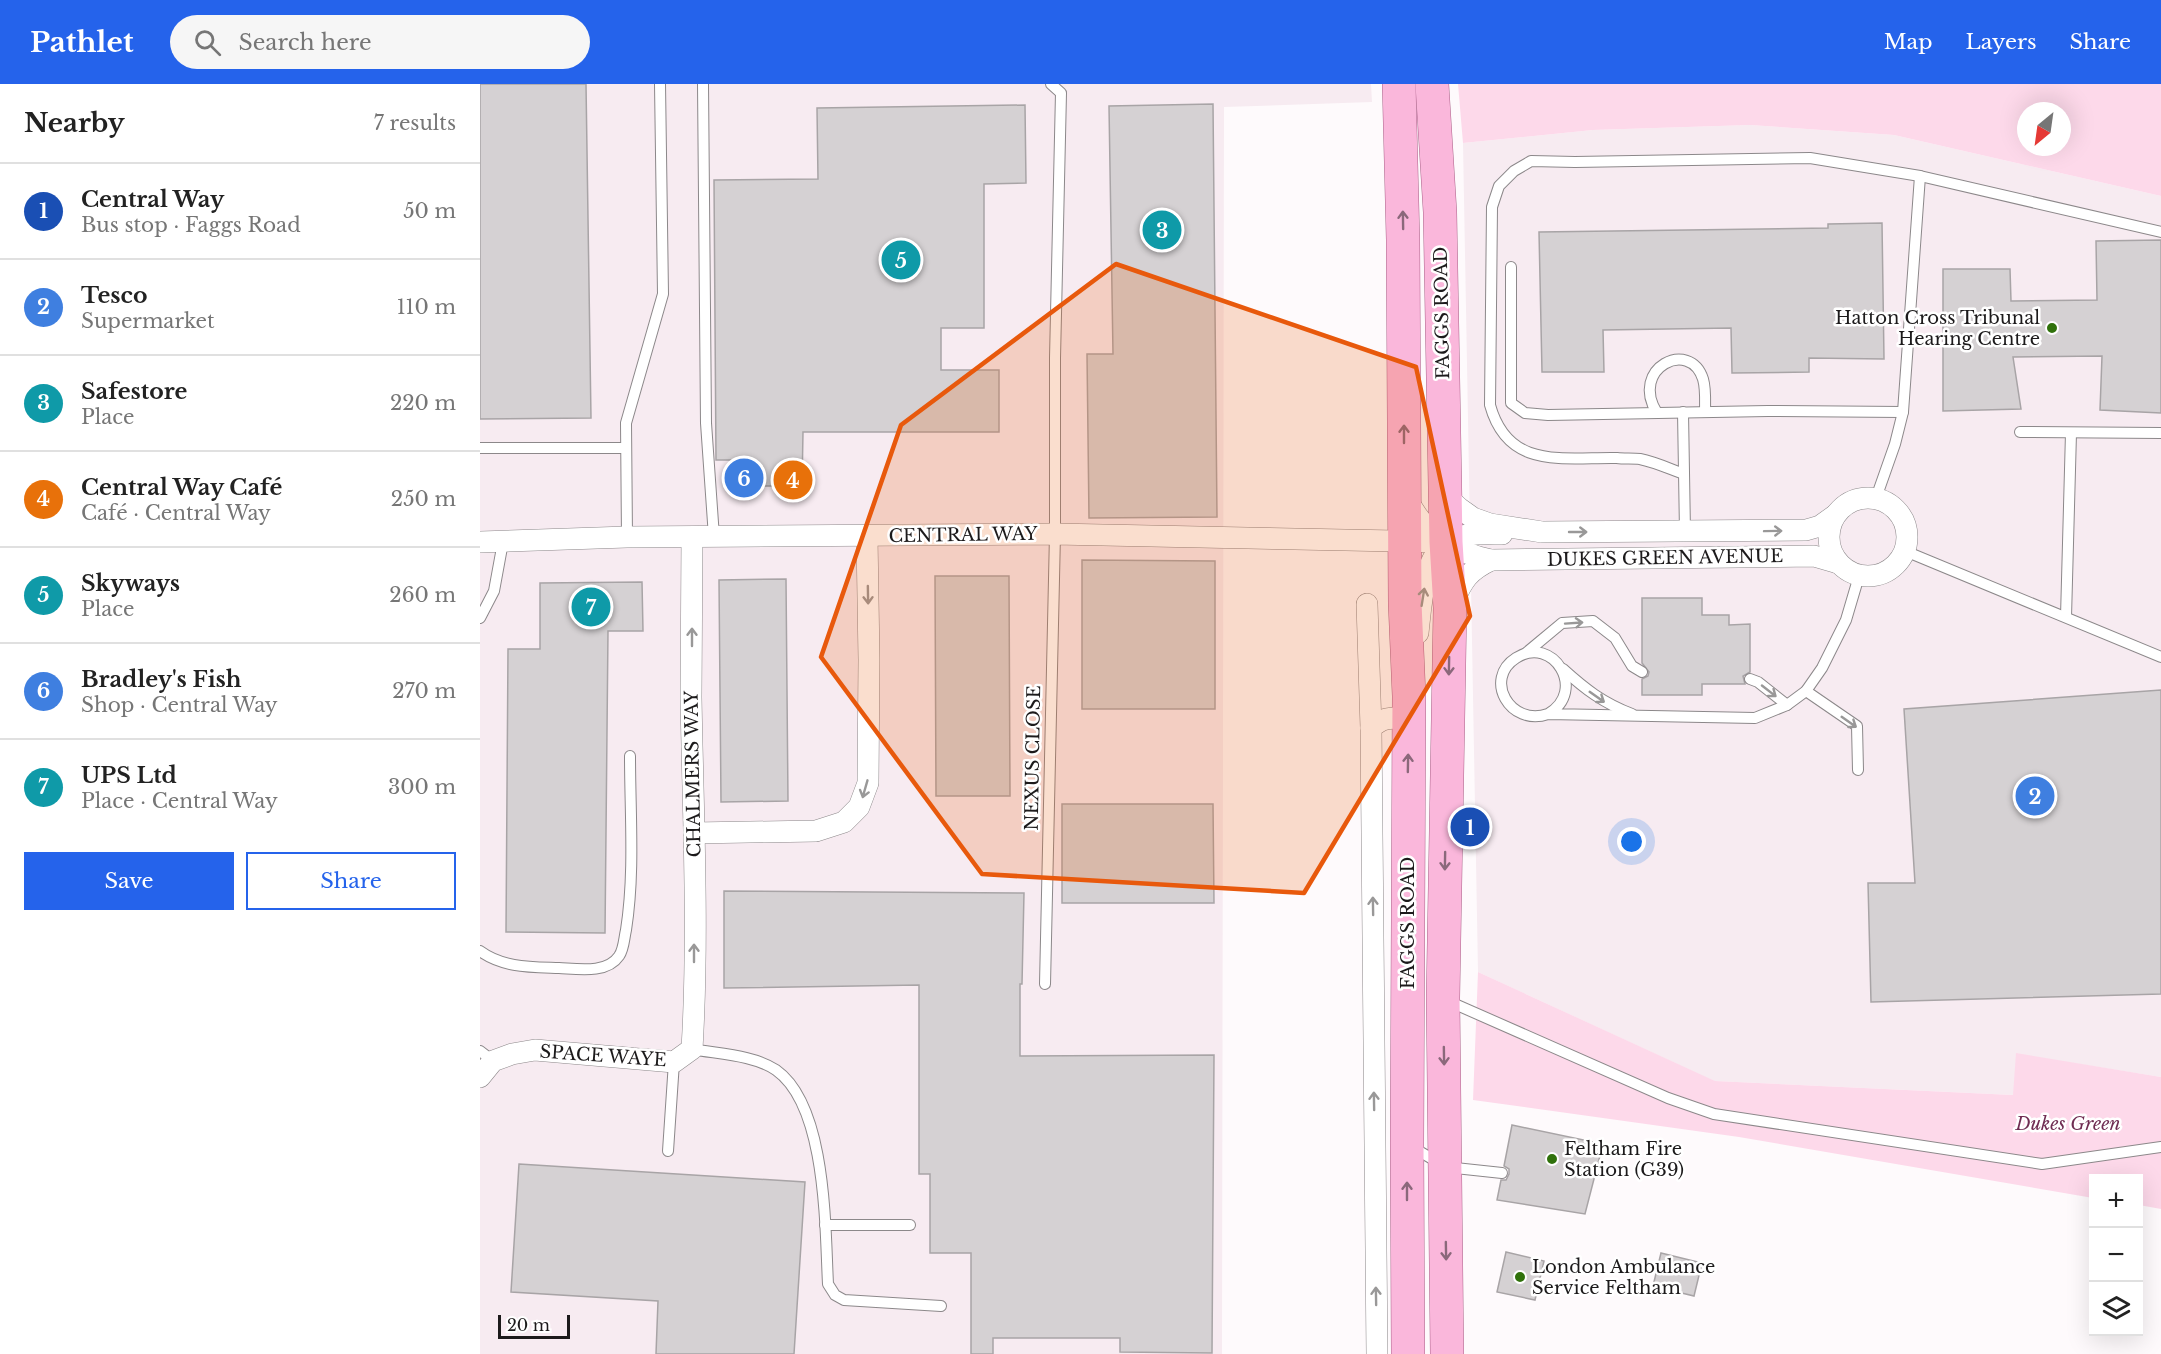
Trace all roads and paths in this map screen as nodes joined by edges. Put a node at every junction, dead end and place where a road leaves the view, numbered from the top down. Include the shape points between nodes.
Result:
1 (660, 84) edge
2 (703, 84) edge
3 (1052, 84) edge
4 (1399, 84) edge
5 (1433, 100) edge
6 (1920, 176) junction
7 (2161, 232) edge
8 (1511, 267) dead end
9 (1442, 358) junction
10 (1683, 412) junction
11 (1705, 412) junction
12 (1903, 412) junction
13 (1657, 413) junction
14 (2020, 432) dead end
15 (2161, 433) edge
16 (2071, 434) junction
17 (480, 448) edge
18 (626, 448) junction
19 (1684, 474) junction
20 (1446, 495) junction
21 (1876, 498) junction
22 (1834, 516) junction
23 (1542, 532) junction
24 (1685, 532) junction
25 (1055, 534) junction
26 (1425, 536) junction
27 (627, 537) junction
28 (692, 537) junction
29 (714, 537) junction
30 (867, 537) junction
31 (480, 542) edge
32 (503, 542) junction
33 (1905, 551) junction
34 (1491, 560) junction
35 (1838, 563) junction
36 (1859, 576) junction
37 (1367, 604) dead end
38 (1450, 608) junction
39 (2066, 616) junction
40 (480, 618) edge
41 (1526, 653) junction
42 (2161, 657) edge
43 (1562, 668) junction
44 (1642, 672) dead end
45 (1750, 679) dead end
46 (1806, 691) junction
47 (1787, 705) junction
48 (1409, 707) junction
49 (1548, 714) junction
50 (1638, 717) junction
51 (1371, 728) junction
52 (630, 756) dead end
53 (1858, 770) dead end
54 (694, 833) junction
55 (480, 951) edge
56 (1045, 984) dead end
57 (1443, 998) junction
58 (694, 1011) joint
59 (692, 1049) junction
60 (674, 1062) junction
61 (484, 1063) edge
62 (1407, 1144) junction
63 (2161, 1147) edge
64 (668, 1151) dead end
65 (1446, 1167) junction
66 (1502, 1173) dead end
67 (825, 1225) junction
68 (910, 1225) dead end
69 (941, 1306) dead end
70 (1377, 1354) edge
71 (1408, 1354) edge
72 (1447, 1354) edge

1 - 18 lane via 663,294 626,423
2 - 29 lane via 706,412
3 - 25 lane, NEXUS CLOSE via 1061,93
26 -> 4 main road, FAGGS ROAD via 1404,492
5 - 9 main road, FAGGS ROAD via 1440,212
6 - 7 lane
6 - 12 lane
6 - 19 lane via 1810,158 1531,161 1498,186 1492,207 1490,405 1495,422 1509,442 1528,454 1640,459
8 - 13 lane via 1511,403 1525,413 1548,415
9 - 20 main road, FAGGS ROAD
9 - 26 main road via 1429,442
10 - 11 lane
10 - 13 lane
10 - 19 lane
11 - 12 lane
11 - 13 lane via 1703,377 1694,364 1679,358 1666,362 1654,374 1648,389
12 - 21 lane
14 - 16 lane
15 - 16 lane
16 - 39 lane
17 - 18 lane
18 - 27 lane
19 - 24 lane
20 - 23 street, DUKES GREEN AVENUE via 1473,518
20 - 26 main road, FAGGS ROAD
21 - 22 street via 1852,500
21 - 33 street via 1899,512 1908,537
24 -> 22 street, DUKES GREEN AVENUE via 1806,530
22 - 35 street via 1828,536
23 -> 24 street, DUKES GREEN AVENUE
23 - 26 street, DUKES GREEN AVENUE
25 - 26 street, CENTRAL WAY
25 - 30 street, CENTRAL WAY
25 - 56 lane, NEXUS CLOSE
26 - 34 street
26 - 38 main road, FAGGS ROAD
48 -> 26 main road, FAGGS ROAD
27 - 28 street, CENTRAL WAY
27 - 32 street, CENTRAL WAY
28 - 29 street, CENTRAL WAY
54 -> 28 street, CHALMERS WAY
29 - 30 street, CENTRAL WAY
30 -> 54 street via 868,783 859,807 844,822 816,831
31 - 32 street, CENTRAL WAY
32 - 40 lane via 494,591
33 - 36 street via 1892,569 1870,577
33 - 39 lane
34 - 35 street, DUKES GREEN AVENUE via 1814,556
34 - 38 street, FAGGS ROAD via 1462,581
35 - 36 street
36 - 46 lane via 1846,620
37 - 51 street
38 -> 57 main road, FAGGS ROAD
39 - 42 lane
41 - 43 lane via 1552,657
41 -> 44 lane via 1562,623 1593,621 1615,638 1632,666
41 - 49 lane via 1512,661 1503,675 1504,698 1522,715
43 - 49 lane via 1565,692 1559,705
43 -> 50 lane via 1606,704
45 -> 47 lane
46 - 47 lane
46 -> 53 lane via 1857,726
47 - 50 lane via 1755,718
48 - 51 street via 1379,720
62 -> 48 main road, FAGGS ROAD
49 - 50 lane
70 -> 51 street
52 - 55 lane via 630,904 619,957 608,965 588,970 522,966 492,960
58 -> 54 street, CHALMERS WAY
57 - 63 lane via 1668,1098 1714,1114 2042,1164
57 -> 65 main road, FAGGS ROAD
58 - 59 street, SPACE WAYE
59 - 60 street, SPACE WAYE
59 - 67 lane via 753,1060 775,1069 793,1085 810,1124 820,1167
60 - 61 street, SPACE WAYE via 536,1050
60 - 64 lane
62 - 65 lane
71 -> 62 main road, FAGGS ROAD
65 - 66 lane
65 -> 72 main road, FAGGS ROAD
67 - 68 lane
67 - 69 lane via 828,1284 835,1295 844,1300

